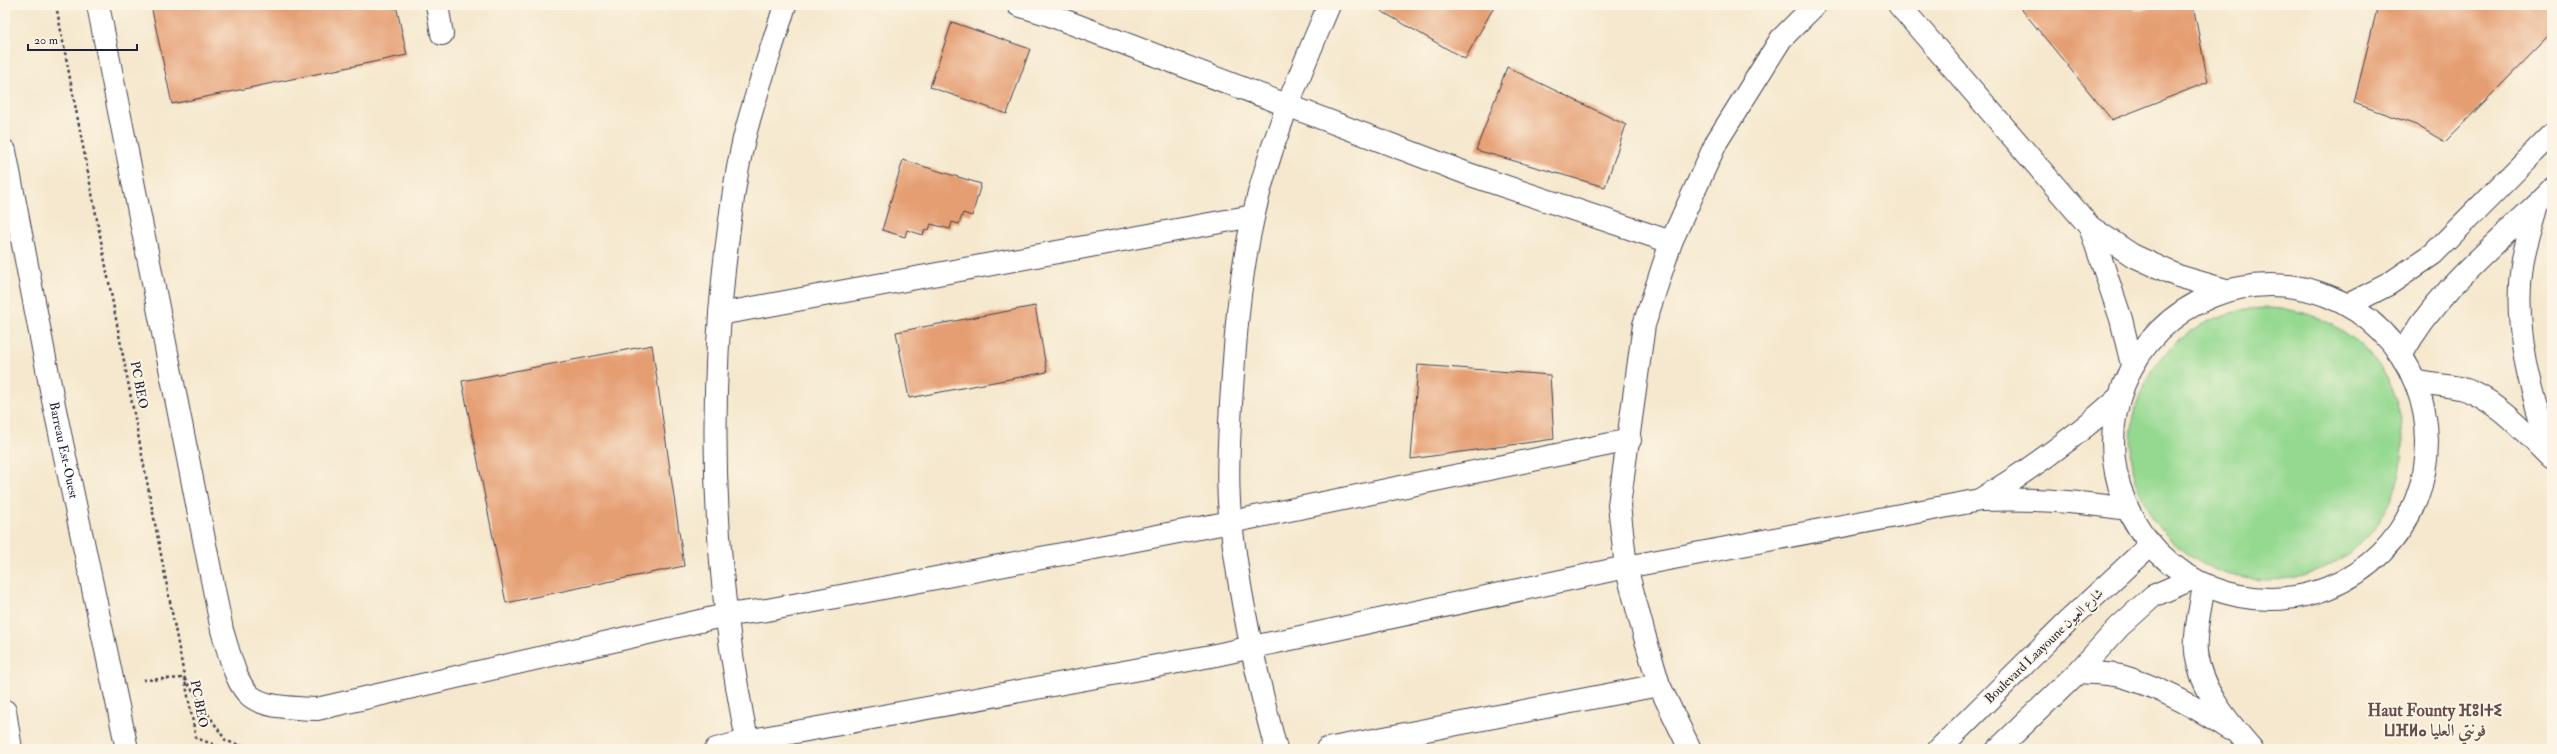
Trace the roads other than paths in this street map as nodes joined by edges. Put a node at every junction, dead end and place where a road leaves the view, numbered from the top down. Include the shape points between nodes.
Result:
1 (98, 5) edge
2 (437, 5) edge
3 (785, 5) edge
4 (1018, 5) edge
5 (1329, 5) edge
6 (1815, 5) edge
7 (1899, 5) edge
8 (1049, 9) edge
9 (442, 34) dead end
10 (1287, 105) junction
11 (2552, 134) edge
12 (5, 151) edge
13 (2545, 196) edge
14 (1253, 216) junction
15 (2090, 227) junction
16 (1671, 242) junction
17 (2226, 290) junction
18 (2348, 305) junction
19 (720, 314) junction
20 (2402, 354) junction
21 (2132, 365) junction
22 (2416, 382) junction
23 (2116, 400) junction
24 (1630, 440) junction
25 (2552, 459) edge
26 (1980, 500) junction
27 (2128, 510) junction
28 (1231, 522) junction
29 (2151, 544) junction
30 (1626, 567) junction
31 (2198, 582) junction
32 (726, 615) junction
33 (1251, 647) junction
34 (2078, 672) junction
35 (1660, 685) junction
36 (5, 711) edge
37 (2245, 742) edge
38 (748, 745) edge
39 (11, 749) edge
40 (127, 749) edge
41 (716, 749) edge
42 (1276, 749) edge
43 (1327, 749) edge
44 (1690, 749) edge
45 (1939, 749) edge
46 (1998, 749) edge

1 - 32 street via 222,630 236,678 248,696 267,705 317,709
2 - 9 street
3 - 19 street via 744,140 729,230
4 - 8 street
5 - 10 street
6 - 16 street via 1781,39 1717,140
7 - 15 street
8 - 10 street
10 - 14 street
10 - 16 street via 1471,175
11 - 18 street via 2433,254 2389,284
12 - 40 street, Barreau Est-Ouest via 54,405
13 - 20 street via 2450,286 2425,316
13 - 25 street via 2522,265 2520,329 2534,402
14 - 19 street
14 - 28 street via 1242,270 1234,348 1228,466
15 - 17 street via 2132,255 2171,273
15 - 21 street via 2121,319
16 - 24 street via 1644,324
17 - 18 street via 2268,285 2309,290
17 - 21 street via 2188,307 2155,333
18 - 20 street via 2381,330
19 - 32 street via 714,452 718,547
20 - 22 street
21 - 23 street
22 - 25 street via 2461,388 2485,399 2523,430
22 - 31 street via 2427,428 2424,475 2408,520 2379,556 2341,584 2295,598 2248,599
23 - 26 street via 2068,442 2028,471
23 - 27 street via 2113,441 2117,480
24 - 28 street
24 - 30 street via 1619,505
26 - 27 street via 2036,498 2079,501
26 - 30 street
27 - 29 street
28 - 32 street via 767,610
28 - 33 street
29 - 31 street
29 - 45 street, Boulevard Laayoune شارع العيون via 2066,623
30 - 33 street
30 - 35 street
31 - 34 street via 2154,596 2119,627
31 - 37 street via 2196,652 2201,675 2211,695
32 - 38 street
33 - 38 street
33 - 42 street
34 - 37 street via 2120,676 2173,696
34 - 46 street
35 - 43 street
35 - 44 street
36 - 39 street
38 - 41 street

